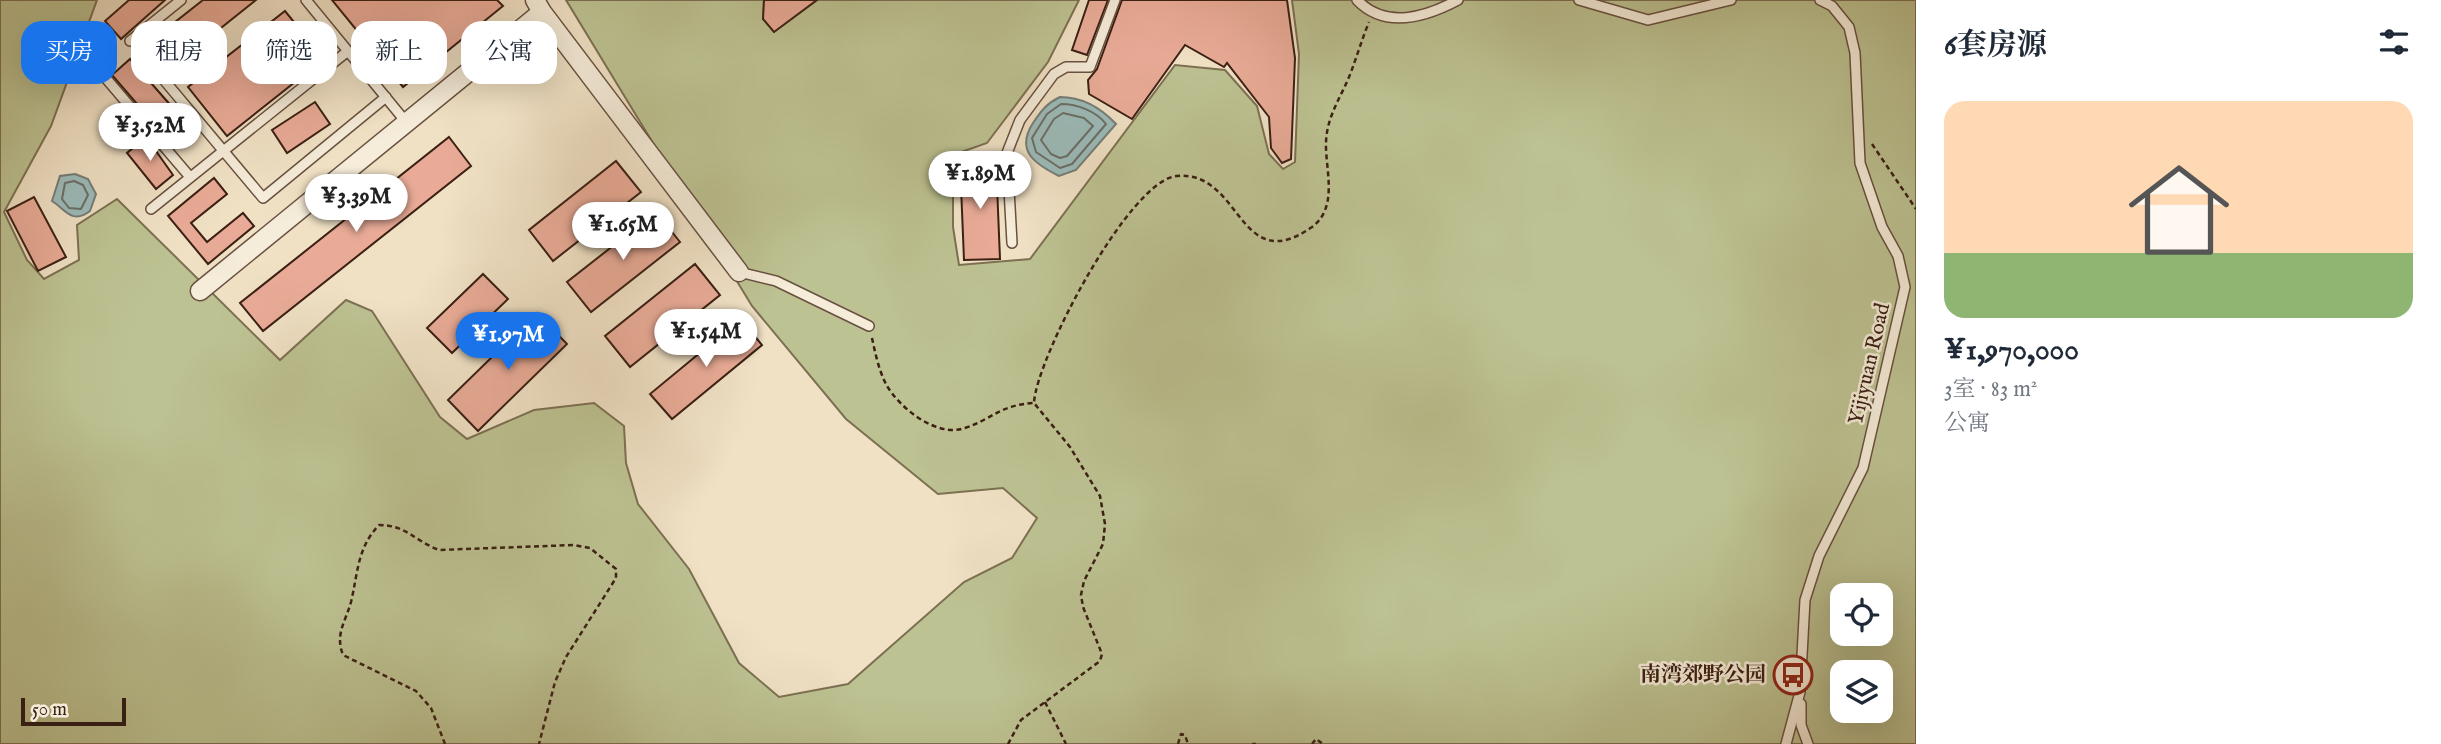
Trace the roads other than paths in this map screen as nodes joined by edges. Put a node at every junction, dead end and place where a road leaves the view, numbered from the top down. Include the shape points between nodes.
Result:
1 (306, 0) edge
2 (1115, 0) edge
3 (1357, 0) edge
4 (1458, 0) edge
5 (1579, 0) edge
6 (1731, 0) edge
7 (1820, 0) edge
8 (178, 1) edge
9 (538, 6) edge
10 (130, 41) dead end
11 (348, 51) junction
12 (111, 84) edge
13 (168, 84) edge
14 (386, 97) junction
15 (406, 122) junction
16 (224, 150) junction
17 (190, 177) junction
18 (151, 209) dead end
19 (1012, 243) dead end
20 (739, 272) joint
21 (200, 291) dead end
22 (869, 326) road end
23 (1800, 692) junction
24 (1786, 744) edge
25 (1808, 744) edge

1 - 11 lane
2 - 19 lane via 1090,67 1066,67 1054,75 1020,120 1007,153
3 - 4 lane via 1395,20 1433,13
5 - 6 lane via 1648,20
7 - 23 lane, Yijiyuan Road via 1832,6 1849,27 1856,53 1860,163 1882,227 1898,256 1905,287 1863,468 1819,556 1805,600
8 - 10 lane
9 - 15 street
9 - 20 street
11 - 14 lane
11 - 16 lane
12 - 17 lane
13 - 16 lane
14 - 15 lane
14 - 16 lane via 263,198
15 - 21 street
16 - 17 lane
17 - 18 lane
20 - 22 lane via 776,281
23 - 24 lane, Yijiyuan Road
23 - 25 lane via 1801,725

